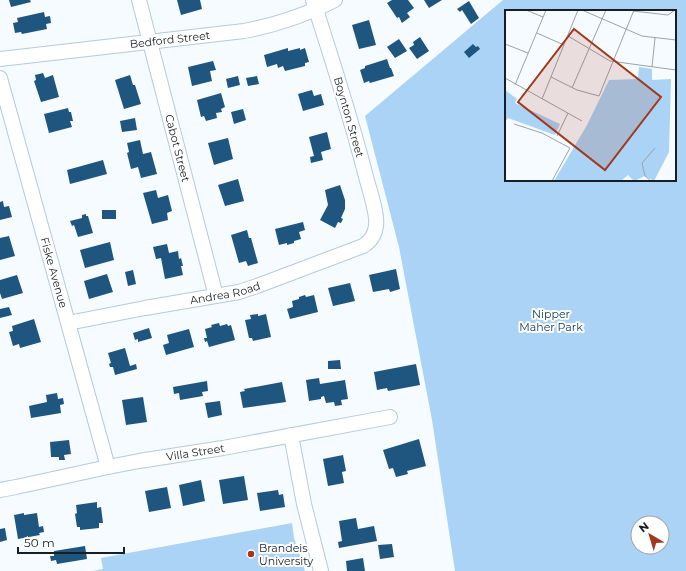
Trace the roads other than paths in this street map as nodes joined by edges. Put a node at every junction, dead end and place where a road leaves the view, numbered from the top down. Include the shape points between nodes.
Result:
1 (140, 0) edge
2 (335, 0) edge
3 (315, 5) edge
4 (150, 42) junction
5 (0, 59) edge
6 (0, 78) edge
7 (5, 116) edge
8 (373, 236) joint
9 (216, 296) junction
10 (68, 323) junction
11 (390, 417) dead end
12 (291, 435) junction
13 (108, 467) junction
14 (0, 490) edge
15 (321, 571) edge

1 - 4 street, Cabot Street
2 - 3 street, Bedford Street
3 - 4 street, Bedford Street via 289,19 255,28
3 - 8 street, Boynton Street via 369,188 376,219
4 - 5 street, Bedford Street
4 - 9 street, Cabot Street
6 - 7 street, Fiske Avenue
7 - 10 street, Fiske Avenue
8 - 9 street, Andrea Road via 363,246 257,286
9 - 10 street, Andrea Road
10 - 13 street, Fiske Avenue
11 - 12 street, Villa Street
12 - 13 street, Villa Street
12 - 15 street via 304,504
13 - 14 street, Villa Street

